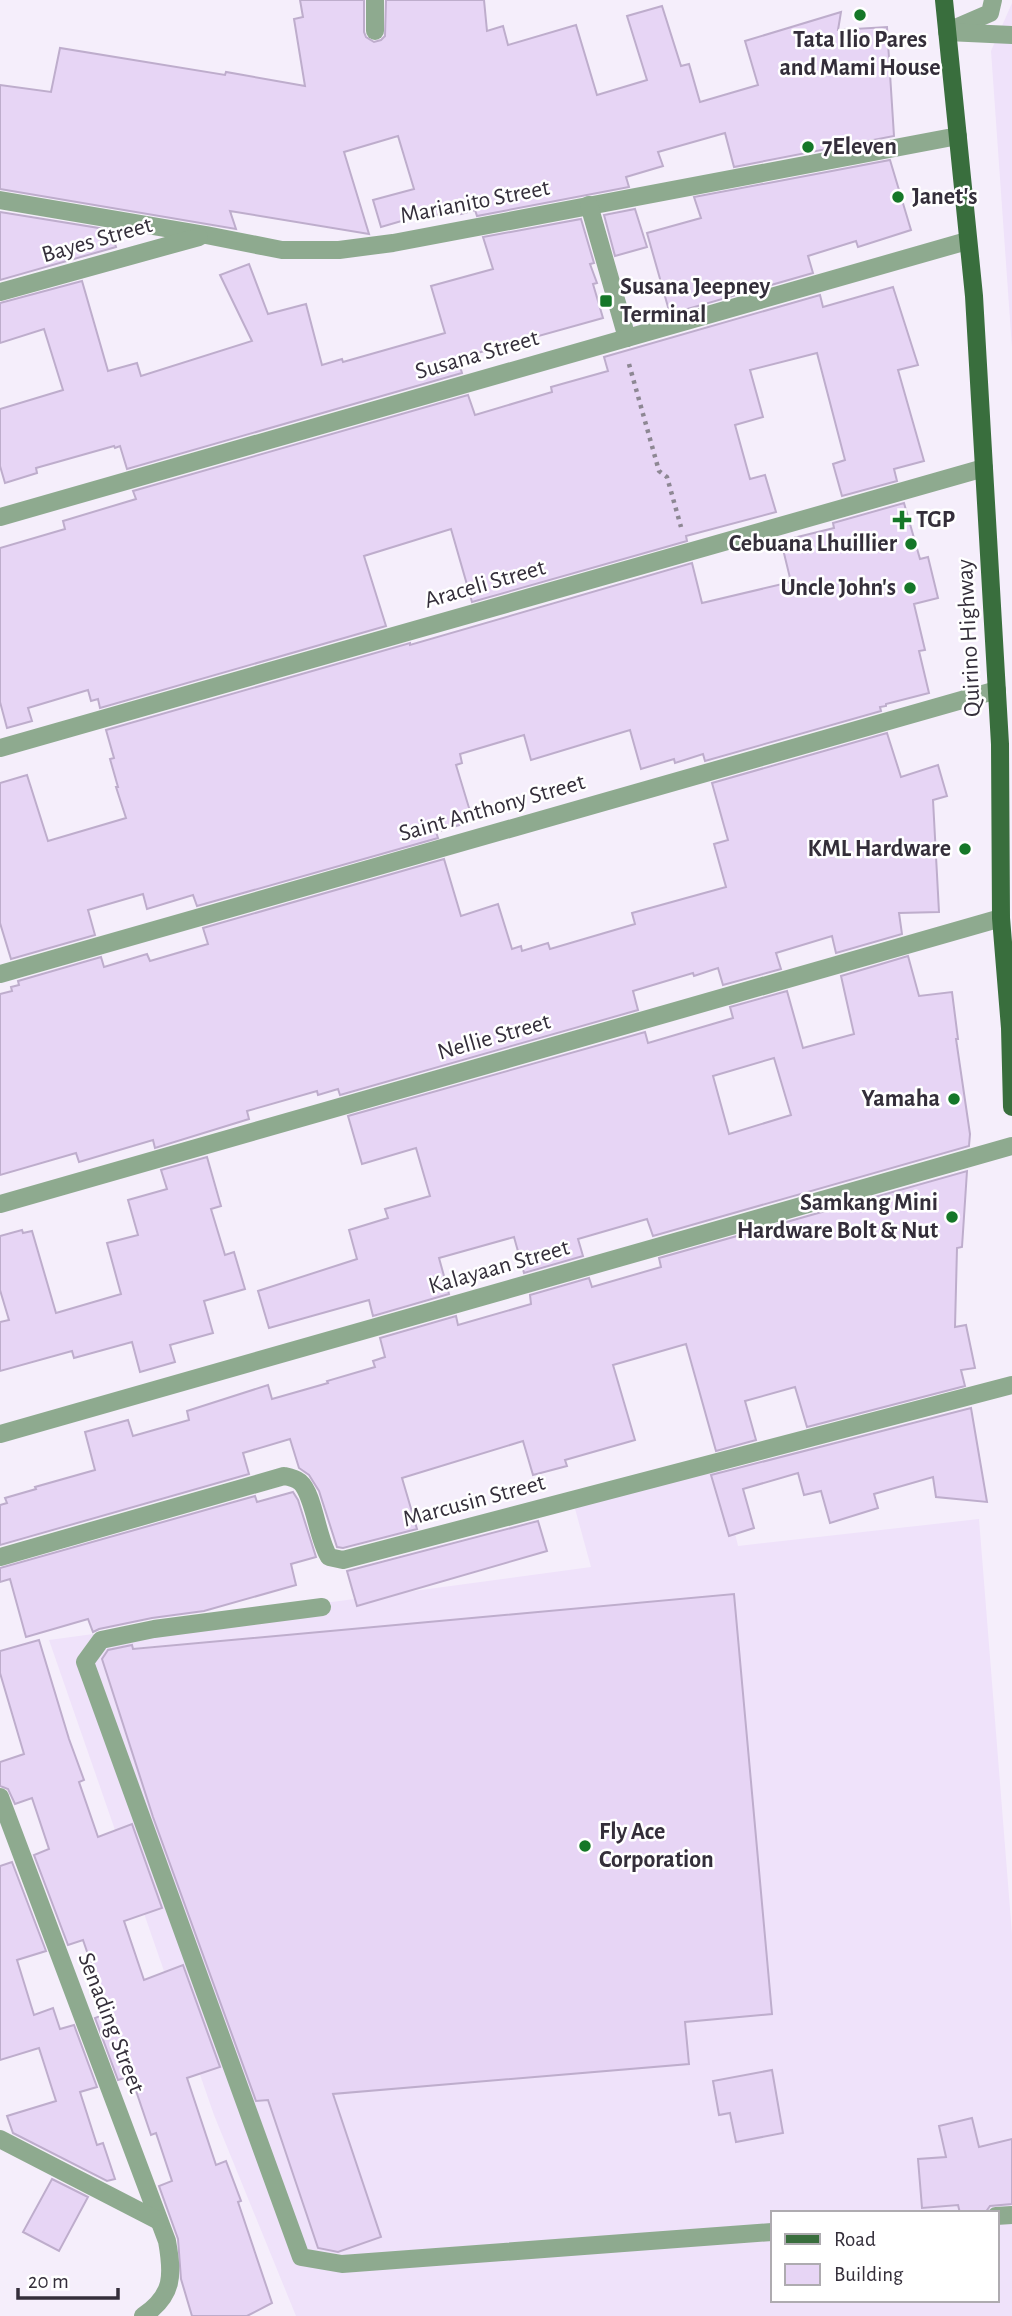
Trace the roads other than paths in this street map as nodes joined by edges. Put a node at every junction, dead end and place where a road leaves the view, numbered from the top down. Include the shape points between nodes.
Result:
1 (374, 0) edge
2 (944, 0) edge
3 (993, 0) edge
4 (375, 31) dead end
5 (947, 32) junction
6 (1012, 35) edge
7 (958, 136) junction
8 (0, 200) edge
9 (589, 205) junction
10 (206, 235) junction
11 (967, 241) junction
12 (0, 292) edge
13 (624, 339) junction
14 (984, 468) junction
15 (0, 517) edge
16 (997, 690) junction
17 (0, 748) edge
18 (1001, 918) junction
19 (0, 974) edge
20 (1011, 1028) edge
21 (1012, 1107) edge
22 (1012, 1146) edge
23 (0, 1203) edge
24 (1012, 1385) edge
25 (0, 1434) edge
26 (0, 1558) edge
27 (322, 1607) dead end
28 (0, 1800) edge
29 (0, 2139) edge
30 (159, 2221) junction
31 (771, 2232) edge
32 (143, 2316) edge

1 - 4 street
2 - 5 main road, Quirino Highway
3 - 5 street via 990,13
5 - 6 street
5 - 7 main road, Quirino Highway
7 - 9 street, Marianito Street
7 - 11 main road, Quirino Highway
8 - 10 street, Marianito Street
9 - 10 street, Marianito Street via 339,250 282,250
9 - 13 street
10 - 12 street, Bayes Street
11 - 13 street, Susana Street
11 - 14 main road, Quirino Highway
13 - 15 street, Susana Street
14 - 16 main road, Quirino Highway
14 - 17 street, Araceli Street
16 - 18 main road, Quirino Highway
16 - 19 street, Saint Anthony Street
18 - 20 main road, Quirino Highway
18 - 23 street, Nellie Street
20 - 21 main road, Quirino Highway
22 - 25 street, Kalayaan Street
24 - 26 street, Marcusin Street via 343,1560 329,1557 323,1547 307,1490 298,1480 284,1476
27 - 31 street via 102,1640 85,1662 301,2257 342,2264
28 - 30 street, Senading Street
29 - 30 street
30 - 32 street, Senading Street via 172,2267 168,2289 157,2307

